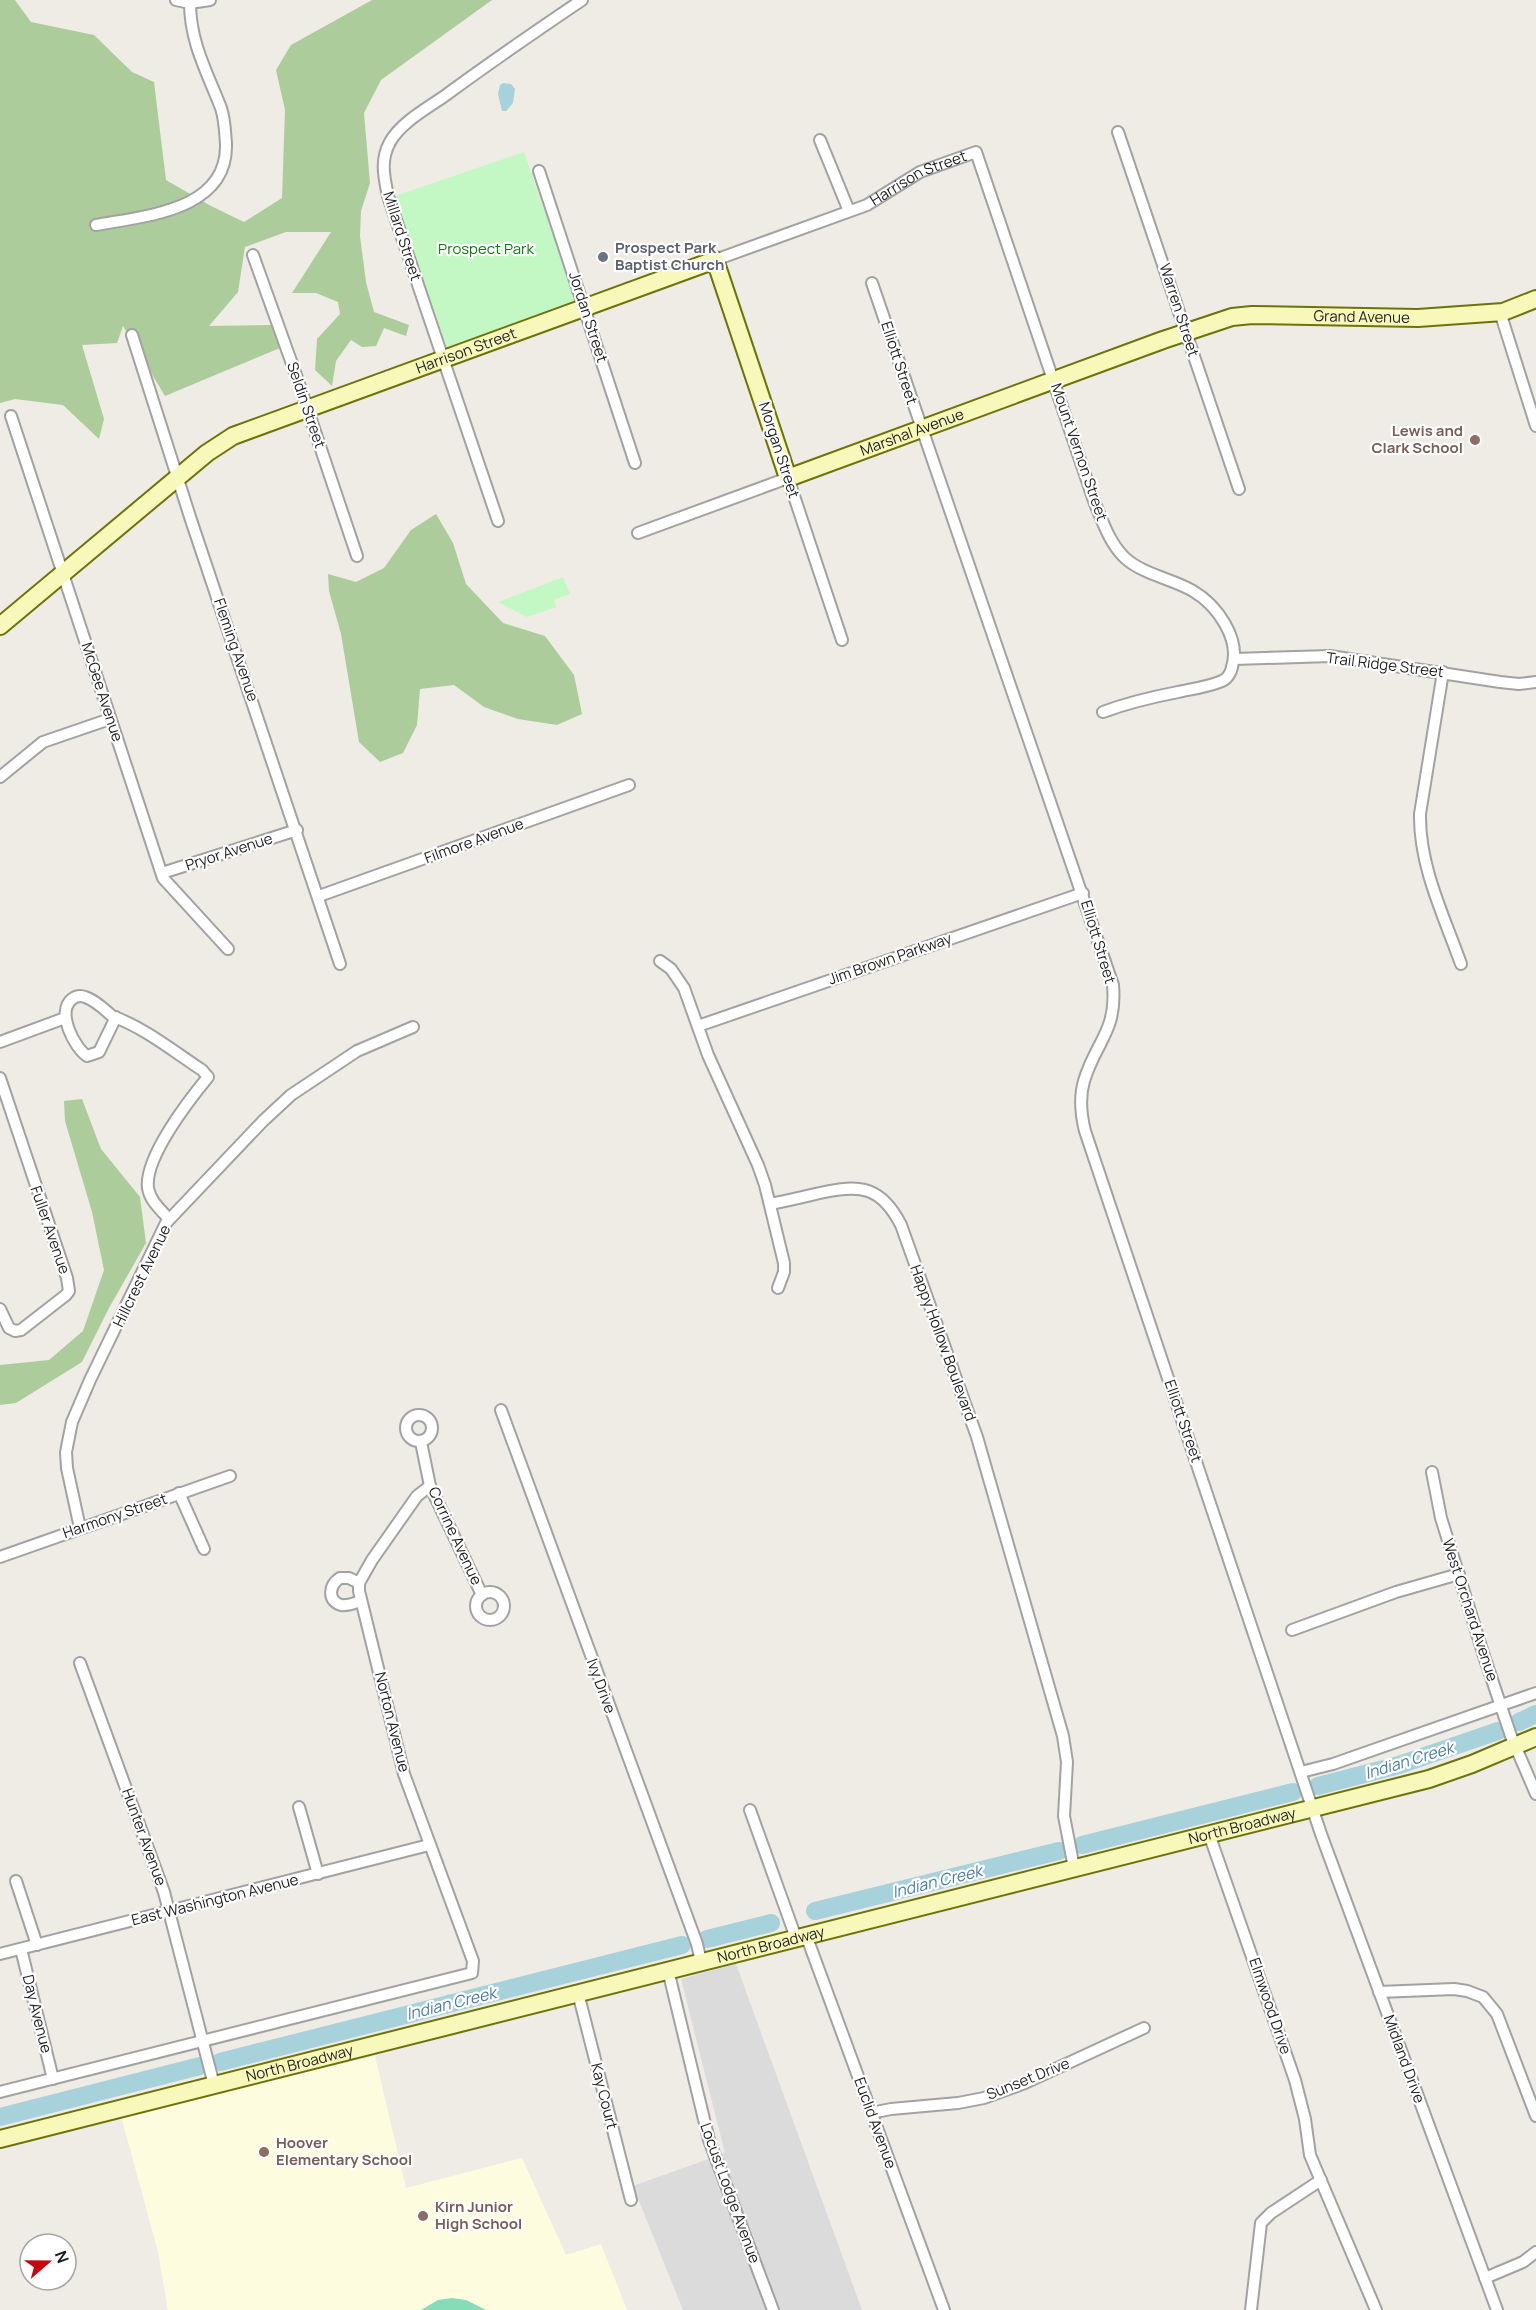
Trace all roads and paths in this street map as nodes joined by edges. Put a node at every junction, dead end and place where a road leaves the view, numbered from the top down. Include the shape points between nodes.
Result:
1 (176, 0) edge
2 (210, 0) edge
3 (582, 0) edge
4 (190, 3) junction
5 (1118, 132) dead end
6 (820, 140) dead end
7 (976, 152) joint
8 (539, 171) dead end
9 (849, 211) junction
10 (96, 225) dead end
11 (253, 255) dead end
12 (715, 260) junction
13 (872, 283) dead end
14 (1536, 299) edge
15 (584, 307) junction
16 (1500, 312) junction
17 (1186, 332) junction
18 (132, 335) dead end
19 (443, 358) junction
20 (1053, 381) junction
21 (307, 408) junction
22 (11, 416) dead end
23 (1536, 426) edge
24 (921, 429) junction
25 (635, 463) dead end
26 (178, 478) junction
27 (788, 478) junction
28 (1239, 489) dead end
29 (498, 521) dead end
30 (638, 532) dead end
31 (357, 556) dead end
32 (62, 574) junction
33 (0, 626) edge
34 (842, 640) dead end
35 (1234, 659) junction
36 (1443, 672) junction
37 (1536, 682) edge
38 (1103, 711) dead end
39 (110, 719) junction
40 (0, 777) edge
41 (629, 785) dead end
42 (297, 830) junction
43 (162, 873) junction
44 (1083, 893) junction
45 (319, 896) junction
46 (228, 949) dead end
47 (660, 961) dead end
48 (340, 964) dead end
49 (1461, 964) dead end
50 (116, 1017) junction
51 (64, 1018) junction
52 (698, 1026) junction
53 (413, 1027) dead end
54 (0, 1042) edge
55 (0, 1078) edge
56 (770, 1204) junction
57 (169, 1219) junction
58 (778, 1288) dead end
59 (0, 1309) edge
60 (501, 1410) dead end
61 (421, 1442) dead end
62 (1432, 1472) dead end
63 (230, 1476) dead end
64 (430, 1486) junction
65 (179, 1493) junction
66 (80, 1528) junction
67 (204, 1549) dead end
68 (0, 1557) edge
69 (1459, 1574) junction
70 (359, 1583) junction
71 (482, 1595) dead end
72 (361, 1601) junction
73 (1292, 1630) dead end
74 (80, 1663) dead end
75 (1536, 1693) edge
76 (1501, 1706) junction
77 (1536, 1737) edge
78 (1516, 1746) junction
79 (1301, 1772) junction
80 (1536, 1794) edge
81 (299, 1807) dead end
82 (1313, 1808) junction
83 (750, 1809) dead end
84 (1209, 1834) junction
85 (429, 1845) junction
86 (1074, 1868) junction
87 (318, 1874) junction
88 (16, 1881) dead end
89 (170, 1911) junction
90 (801, 1936) junction
91 (38, 1945) junction
92 (21, 1949) junction
93 (0, 1954) edge
94 (701, 1962) junction
95 (668, 1970) junction
96 (1379, 1992) junction
97 (578, 1993) junction
98 (1144, 2028) dead end
99 (202, 2040) junction
100 (52, 2079) junction
101 (214, 2085) junction
102 (0, 2092) edge
103 (871, 2113) junction
104 (1536, 2116) edge
105 (0, 2139) edge
106 (1321, 2180) junction
107 (631, 2200) dead end
108 (1536, 2252) edge
109 (1485, 2278) junction
110 (773, 2310) edge
111 (944, 2310) edge
112 (1251, 2310) edge
113 (1376, 2310) edge
114 (1497, 2310) edge

1 - 4 street
2 - 4 street
3 - 19 street, Millard Street via 411,120 388,145 383,171 388,196
4 - 10 street via 194,43 224,118 226,150 222,168 208,191 186,204
5 - 17 street, Warren Street
6 - 9 street
7 - 9 street, Harrison Street via 920,172 878,199
7 - 20 street, Mount Vernon Street
8 - 15 street, Jordan Street
9 - 12 street, Harrison Street
11 - 21 street, Seldin Street
12 - 15 street, Harrison Street
12 - 27 street, Morgan Street
13 - 24 street, Elliott Street
14 - 16 street, Grand Avenue
15 - 19 street, Harrison Street
15 - 25 street, Jordan Street
16 - 17 street, Grand Avenue via 1395,318 1252,315 1232,317
16 - 23 street
17 - 20 street, Marshal Avenue
17 - 28 street, Warren Street
18 - 26 street, Fleming Avenue
19 - 21 street, Harrison Street
19 - 29 street, Millard Street
20 - 24 street, Marshal Avenue
20 - 35 street, Mount Vernon Street via 1098,510 1116,546 1131,562 1196,592 1207,602 1232,638
21 - 26 street, Harrison Street via 232,436
21 - 31 street, Seldin Street
22 - 32 street, McGee Avenue
24 - 27 street, Marshal Avenue
24 - 44 street, Elliott Street
26 - 32 street, Harrison Street
26 - 42 street, Fleming Avenue
27 - 30 street, Marshal Avenue
27 - 34 street, Morgan Street
32 - 33 street, Harrison Street
32 - 39 street, McGee Avenue
35 - 36 street, Trail Ridge Street via 1330,656
35 - 38 street via 1224,680
36 - 37 street, Trail Ridge Street via 1519,684
36 - 49 street via 1420,828 1425,859
39 - 40 street via 43,742
39 - 43 street, McGee Avenue
41 - 45 street, Filmore Avenue
42 - 43 street, Pryor Avenue
42 - 45 street, Fleming Avenue
43 - 46 street, McGee Avenue
44 - 52 street, Jim Brown Parkway
44 - 79 street, Elliott Street via 1110,974 1114,1000 1110,1026 1082,1088 1085,1131
45 - 48 street, Fleming Avenue
47 - 52 street via 678,978
50 - 51 street via 81,996 70,1000
50 - 51 street via 99,1052 87,1056 78,1047
50 - 57 street via 135,1024 208,1077 175,1121 150,1172 148,1190
51 - 54 street
52 - 56 street via 758,1165
53 - 57 street, Hillcrest Avenue via 357,1051 291,1095
55 - 59 street, Fuller Avenue via 69,1291 21,1330 9,1328
56 - 58 street via 784,1263
56 - 86 street, Happy Hollow Boulevard via 860,1188 888,1203 901,1225 977,1437 1063,1736 1067,1762 1064,1816
57 - 66 street, Hillcrest Avenue via 72,1422 67,1468
60 - 94 street, Ivy Drive
61 - 64 street, Corrine Avenue
62 - 69 street, West Orchard Avenue via 1441,1518
63 - 65 street, Harmony Street
64 - 70 street via 417,1496
64 - 71 street, Corrine Avenue
65 - 66 street, Harmony Street
65 - 67 street
66 - 68 street, Harmony Street
69 - 73 street
69 - 76 street, West Orchard Avenue
70 - 72 street, Norton Avenue
70 - 72 street via 340,1578 330,1590 338,1604
72 - 85 street, Norton Avenue via 404,1774
74 - 89 street, Hunter Avenue
75 - 76 street
76 - 78 street, West Orchard Avenue
76 - 79 street
77 - 78 street, North Broadway
78 - 80 street, West Orchard Avenue
78 - 82 street, North Broadway via 1452,1772
79 - 82 street, Elliott Street
81 - 87 street
82 - 84 street, North Broadway
82 - 96 street, Midland Drive
83 - 90 street, Euclid Avenue
84 - 86 street, North Broadway
84 - 106 street, Elmwood Drive via 1295,2080 1310,2155
85 - 87 street, East Washington Avenue
85 - 99 street, Norton Avenue via 473,1961 472,1973
86 - 90 street, North Broadway
87 - 89 street, East Washington Avenue
88 - 91 street
89 - 91 street, East Washington Avenue
89 - 99 street, Hunter Avenue
90 - 94 street, North Broadway
90 - 103 street, Euclid Avenue
91 - 92 street, East Washington Avenue
92 - 93 street, East Washington Avenue
92 - 100 street, Day Avenue
94 - 95 street, North Broadway
95 - 97 street, North Broadway
95 - 110 street, Locust Lodge Avenue via 709,2140
96 - 104 street via 1454,1989 1483,1997 1497,2014
96 - 109 street, Midland Drive
97 - 101 street, North Broadway
97 - 107 street, Kay Court
98 - 103 street, Sunset Drive via 1026,2083 984,2098
99 - 100 street
99 - 101 street, Hunter Avenue
100 - 102 street
101 - 105 street, North Broadway
103 - 111 street, Euclid Avenue
106 - 112 street via 1262,2223
106 - 113 street, Elmwood Drive
108 - 109 street via 1523,2262
109 - 114 street, Midland Drive

